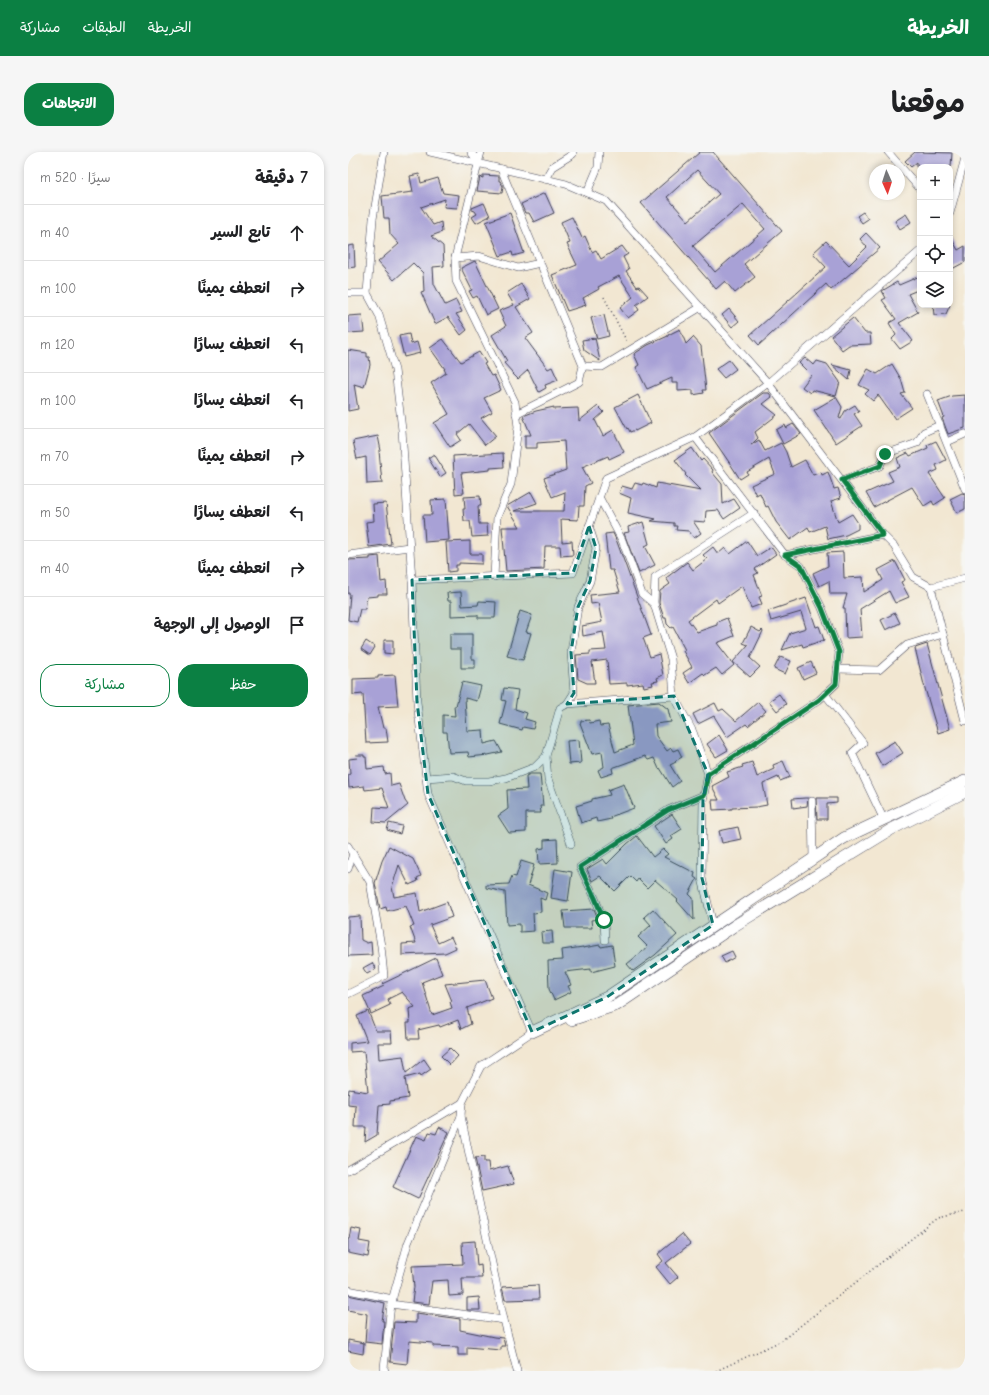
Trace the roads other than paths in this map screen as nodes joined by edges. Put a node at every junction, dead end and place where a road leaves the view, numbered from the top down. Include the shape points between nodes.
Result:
1 (384, 152) edge
2 (430, 152) edge
3 (471, 152) edge
4 (481, 152) edge
5 (572, 152) edge
6 (599, 152) edge
7 (888, 152) edge
8 (965, 158) edge
9 (479, 163) junction
10 (501, 168) junction
11 (545, 179) junction
12 (917, 186) edge
13 (587, 193) junction
14 (953, 202) edge
15 (917, 254) edge
16 (455, 258) junction
17 (540, 263) junction
18 (348, 293) edge
19 (367, 293) junction
20 (701, 307) junction
21 (583, 366) junction
22 (768, 383) junction
23 (928, 394) dead end
24 (516, 414) junction
25 (940, 424) junction
26 (965, 434) edge
27 (695, 436) junction
28 (947, 442) junction
29 (842, 480) junction
30 (965, 489) edge
31 (599, 497) junction
32 (754, 513) junction
33 (589, 526) junction
34 (883, 535) junction
35 (410, 547) junction
36 (348, 555) edge
37 (785, 555) junction
38 (494, 577) junction
39 (965, 578) edge
40 (412, 580) junction
41 (931, 587) junction
42 (654, 604) junction
43 (943, 634) junction
44 (837, 669) junction
45 (825, 694) junction
46 (674, 696) junction
47 (567, 704) junction
48 (965, 721) edge
49 (546, 756) junction
50 (708, 774) junction
51 (426, 778) junction
52 (965, 781) edge
53 (965, 792) edge
54 (704, 795) junction
55 (812, 801) dead end
56 (884, 820) junction
57 (570, 844) dead end
58 (348, 846) edge
59 (353, 854) junction
60 (813, 859) junction
61 (348, 869) edge
62 (713, 926) junction
63 (605, 940) dead end
64 (348, 994) edge
65 (532, 1032) junction
66 (462, 1103) junction
67 (461, 1116) junction
68 (348, 1170) edge
69 (348, 1290) edge
70 (392, 1302) junction
71 (504, 1320) junction
72 (386, 1371) edge
73 (517, 1371) edge

1 - 19 street via 373,219
2 - 9 street
3 - 9 street
4 - 9 street
5 - 11 street via 573,154 552,167
6 - 13 street via 598,167
7 - 12 street
8 - 14 street
9 - 10 street
9 - 16 street
10 - 11 street
10 - 17 street
11 - 13 street
13 - 20 street via 606,201
15 - 22 street
16 - 17 street via 480,256 518,268
16 - 24 street via 456,281 515,402
17 - 21 street
18 - 19 street
19 - 35 street via 379,315 395,370
20 - 21 street via 602,366
20 - 22 street
21 - 24 street via 579,382
22 - 27 street
22 - 29 street
23 - 25 street
24 - 38 street via 518,427 511,484 497,517
25 - 28 street
25 - 29 street via 924,432 917,443 885,454 880,466
26 - 28 street
27 - 31 street via 606,478
27 - 32 street
28 - 30 street
29 - 34 street
31 - 33 street
31 - 42 street via 622,540 642,594
32 - 37 street
32 - 42 street via 655,577
33 - 38 street via 573,573
33 - 47 street via 596,548 590,581 578,607 571,652 574,693
34 - 37 street
34 - 41 street via 894,546 913,577
35 - 36 street
35 - 40 street
37 - 44 street via 801,566 822,608 839,652
38 - 40 street
39 - 41 street
40 - 51 street via 417,702
41 - 43 street
42 - 46 street via 671,659
43 - 44 street via 907,645 879,670
43 - 48 street
44 - 45 street via 836,684
45 - 50 street
45 - 56 street via 863,743 852,753
46 - 47 street
46 - 50 street via 693,732
47 - 49 street via 560,708
49 - 51 street via 535,767 506,778 466,781 453,776
49 - 57 street via 548,779
50 - 54 street
51 - 65 street via 428,794
52 - 56 main road
53 - 65 main road via 892,829 740,922 617,1005
54 - 62 street via 702,878
54 - 63 street via 668,810 580,867 604,920
55 - 60 street
56 - 60 main road via 844,838
58 - 59 street
59 - 61 street
59 - 64 street via 370,882 384,976
60 - 62 main road
62 - 65 main road via 607,997
65 - 66 street via 481,1066
66 - 67 street
66 - 68 street
67 - 70 street via 408,1243
67 - 71 street
69 - 70 street
70 - 71 street
70 - 72 street via 384,1368
71 - 73 street

